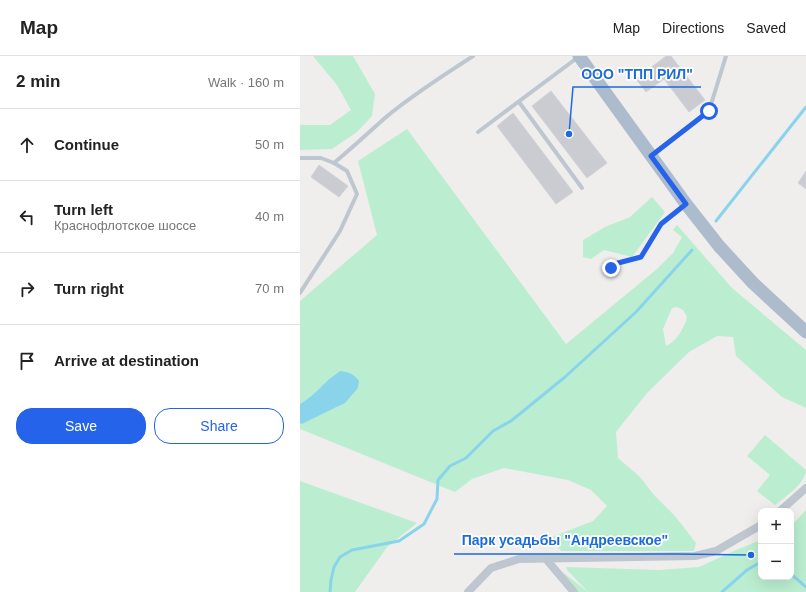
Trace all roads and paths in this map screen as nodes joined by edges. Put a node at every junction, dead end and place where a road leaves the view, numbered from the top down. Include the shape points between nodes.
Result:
1 (473, 56) edge
2 (579, 56) edge
3 (726, 56) edge
4 (519, 102) junction
5 (478, 132) dead end
6 (651, 156) junction
7 (300, 158) edge
8 (334, 162) junction
9 (582, 188) dead end
10 (686, 204) junction
11 (611, 268) dead end
12 (300, 293) edge
13 (806, 332) edge
14 (806, 488) edge
15 (783, 508) edge
16 (758, 527) edge
17 (546, 559) junction
18 (468, 592) edge
19 (574, 592) edge

1 - 8 lane via 421,90
2 - 4 lane
2 - 6 main road
3 - 6 lane via 709,111
4 - 5 lane
4 - 9 lane
6 - 10 main road
7 - 8 lane via 321,158
8 - 12 lane via 347,171 357,194 340,231
10 - 11 lane via 661,224 641,257 618,263
10 - 13 main road via 753,283
14 - 15 street
16 - 17 street via 716,551 695,556
17 - 18 street via 519,558 491,568
17 - 19 street

